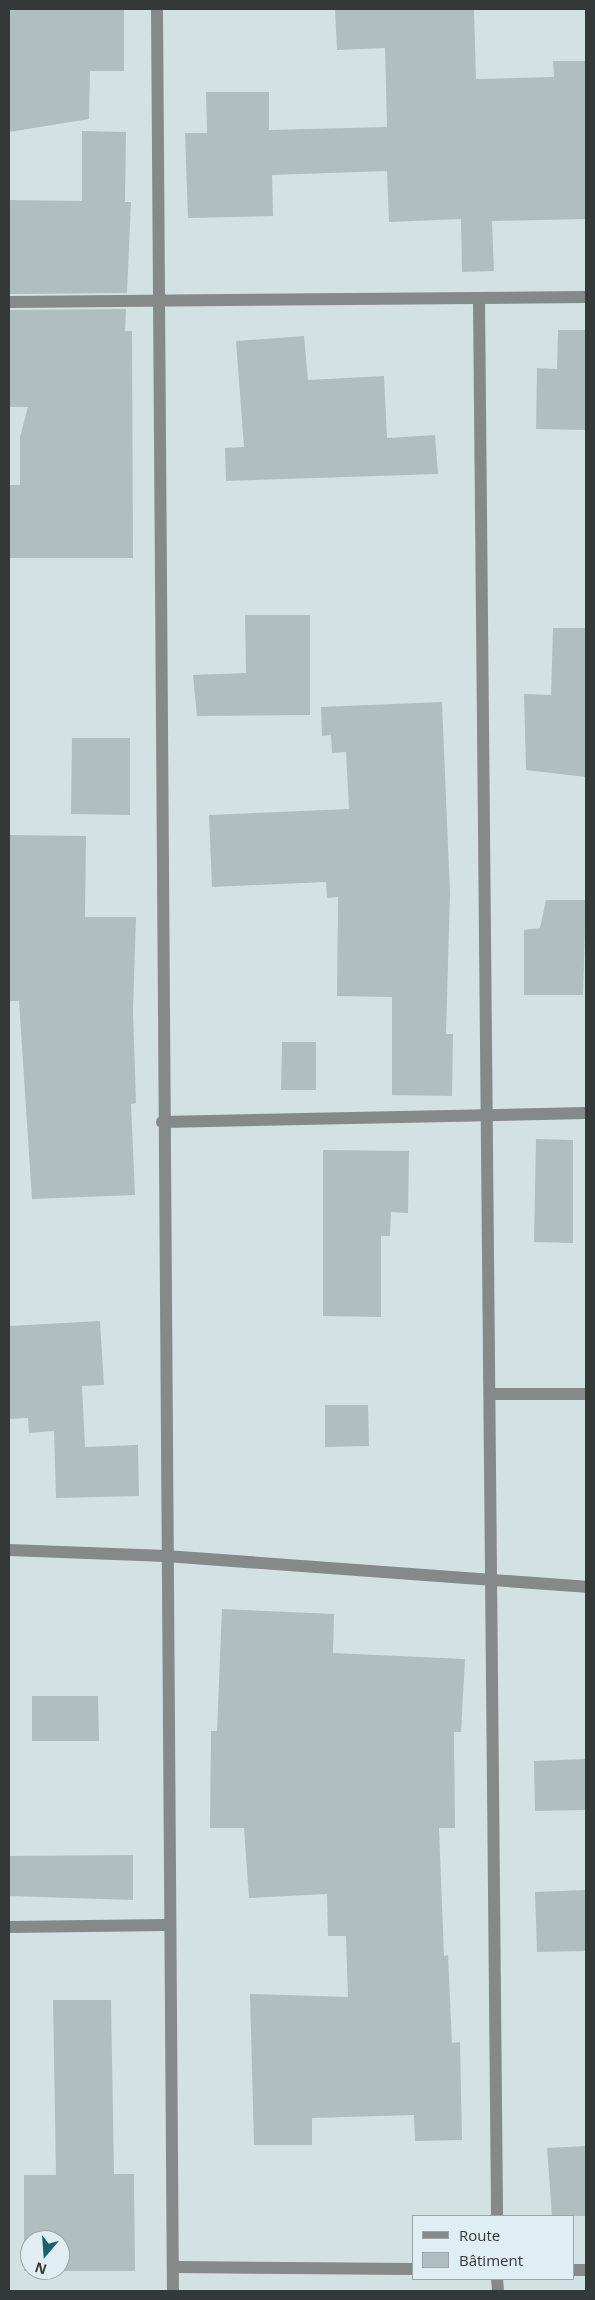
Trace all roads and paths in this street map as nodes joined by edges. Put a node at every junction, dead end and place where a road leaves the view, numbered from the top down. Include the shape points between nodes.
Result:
1 (157, 9) edge
2 (586, 297) edge
3 (479, 300) junction
4 (9, 302) edge
5 (160, 302) junction
6 (586, 1113) edge
7 (490, 1114) junction
8 (162, 1122) junction
9 (492, 1394) junction
10 (586, 1394) edge
11 (9, 1550) edge
12 (166, 1556) junction
13 (491, 1577) junction
14 (586, 1587) edge
15 (167, 1925) junction
16 (9, 1927) edge
17 (497, 2215) edge
18 (173, 2267) junction
19 (412, 2269) edge
20 (173, 2291) edge

1 - 5 street
2 - 3 street
3 - 5 street
3 - 7 street
4 - 5 street
5 - 8 street
6 - 7 street
7 - 8 street
7 - 9 street
8 - 12 street
9 - 10 street
9 - 13 street
11 - 12 street
12 - 13 street
12 - 15 street
13 - 14 street
13 - 17 street
15 - 16 street
15 - 18 street
18 - 19 street
18 - 20 street

